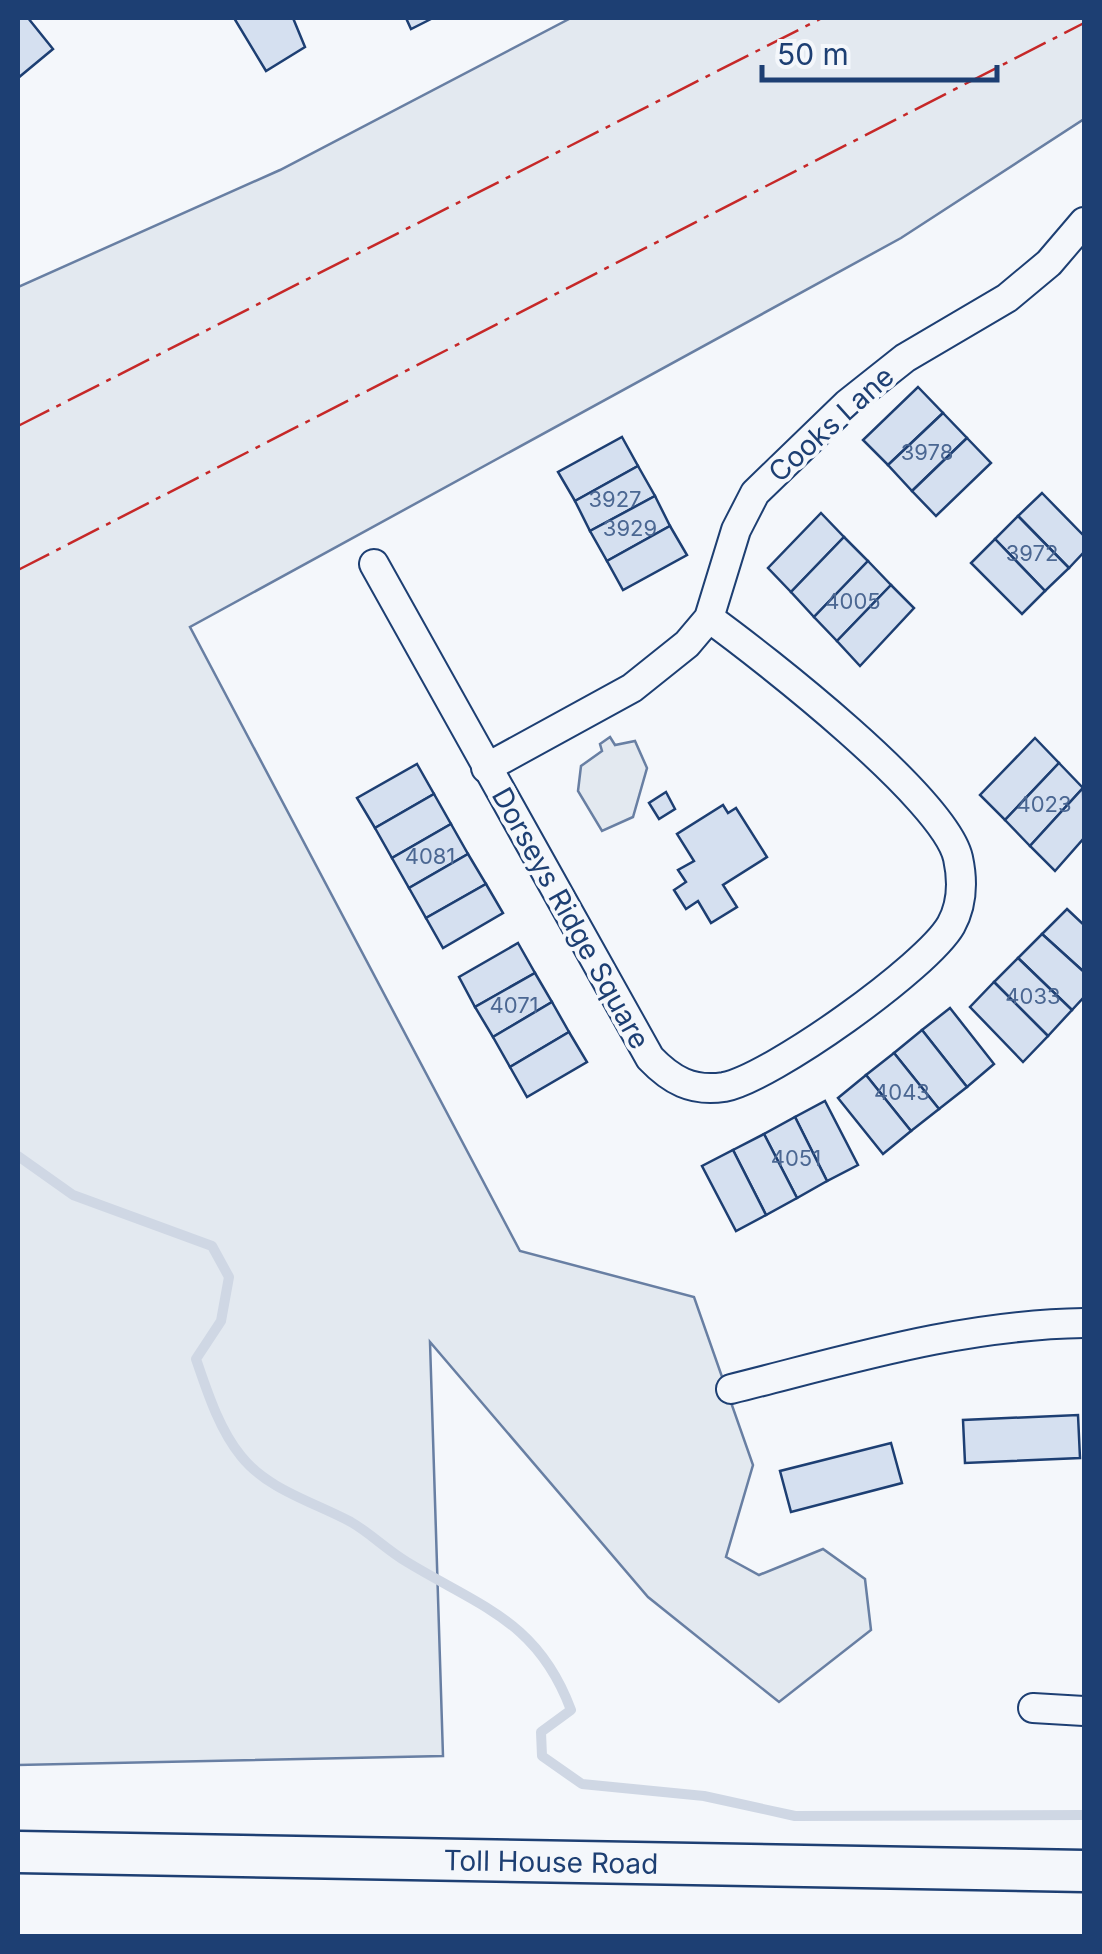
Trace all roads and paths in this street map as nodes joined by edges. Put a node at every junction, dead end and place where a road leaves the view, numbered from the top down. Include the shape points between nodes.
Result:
1 (1084, 222) edge
2 (374, 564) dead end
3 (709, 618) junction
4 (486, 768) junction
5 (1084, 1323) edge
6 (731, 1389) dead end
7 (1033, 1708) dead end
8 (1084, 1711) edge
9 (18, 1852) edge
10 (1084, 1871) edge

1 - 3 street, Cooks Lane via 1007,298 905,358 847,404 755,493 736,530
2 - 4 street, Dorseys Ridge Square
3 - 4 street, Cooks Lane via 632,688
3 - 4 street, Dorseys Ridge Square via 797,682 939,820 958,857 959,906 949,928 840,1023 725,1086 684,1085 666,1076
5 - 6 street via 964,1330
7 - 8 street
9 - 10 street, Toll House Road

